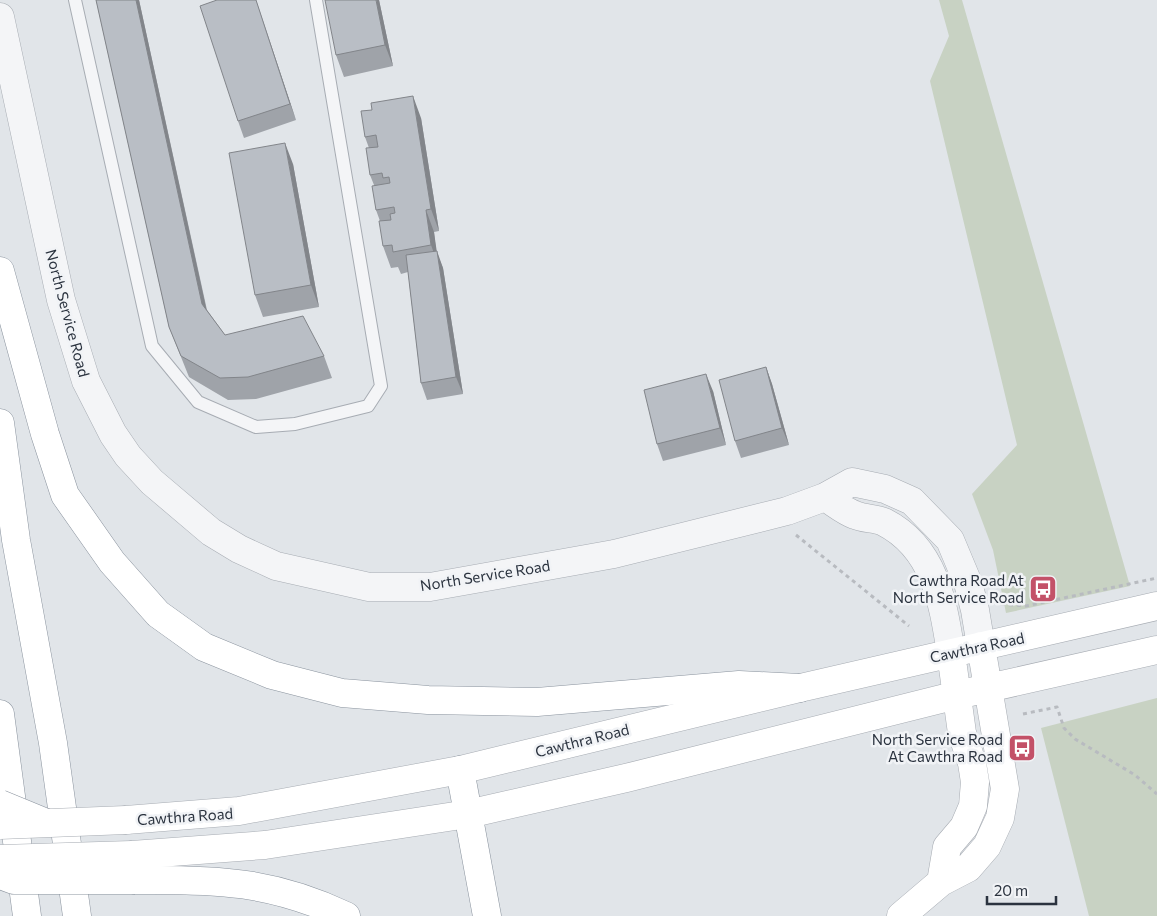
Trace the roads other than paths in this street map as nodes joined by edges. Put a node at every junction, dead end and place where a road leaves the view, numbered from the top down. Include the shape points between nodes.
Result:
1 (75, 0) edge
2 (316, 0) edge
3 (0, 17) edge
4 (0, 272) edge
5 (0, 423) edge
6 (825, 497) junction
7 (1157, 606) edge
8 (981, 646) junction
9 (1157, 650) edge
10 (951, 653) junction
11 (800, 688) junction
12 (988, 688) junction
13 (957, 696) junction
14 (0, 714) edge
15 (460, 770) junction
16 (0, 804) edge
17 (468, 814) junction
18 (46, 823) junction
19 (0, 824) edge
20 (0, 859) edge
21 (133, 867) junction
22 (0, 875) edge
23 (940, 882) junction
24 (27, 916) edge
25 (77, 916) edge
26 (346, 916) edge
27 (487, 916) edge
28 (901, 916) edge

1 - 2 lane via 152,346 198,402 256,427 295,424 368,406 381,386
3 - 6 street, North Service Road via 61,300 86,381 128,456 152,482 211,532 239,550 276,566 369,587 430,587 614,554 770,515
4 - 11 main road via 44,434 65,495 112,562 158,614 204,647 272,675 342,693 428,700 538,702 740,685
5 - 25 main road via 16,540 53,744
6 - 8 street, North Service Road via 852,482 885,489 912,501 934,521 950,540 959,559 975,610
6 - 10 street via 855,516 883,522 921,553 933,573
7 - 8 main road, Cawthra Road
8 - 10 main road, Cawthra Road
8 - 12 main road, North Service Road
9 - 12 main road
10 - 11 main road, Cawthra Road
10 - 13 main road
11 - 15 main road, Cawthra Road
12 - 13 main road
12 - 23 main road, North Service Road via 1005,789 1000,818 988,846 968,868
13 - 17 main road
13 - 23 main road via 962,733 975,782 972,806 964,827 947,847
14 - 24 main road
15 - 17 main road
15 - 18 main road, Cawthra Road, bridge via 239,812
16 - 18 main road, bridge
17 - 21 main road
17 - 27 main road
18 - 19 main road, Cawthra Road, bridge
20 - 21 main road, bridge
21 - 22 main road, bridge via 14,880
21 - 26 main road via 182,879 248,883 289,893
23 - 28 main road, North Service Road

